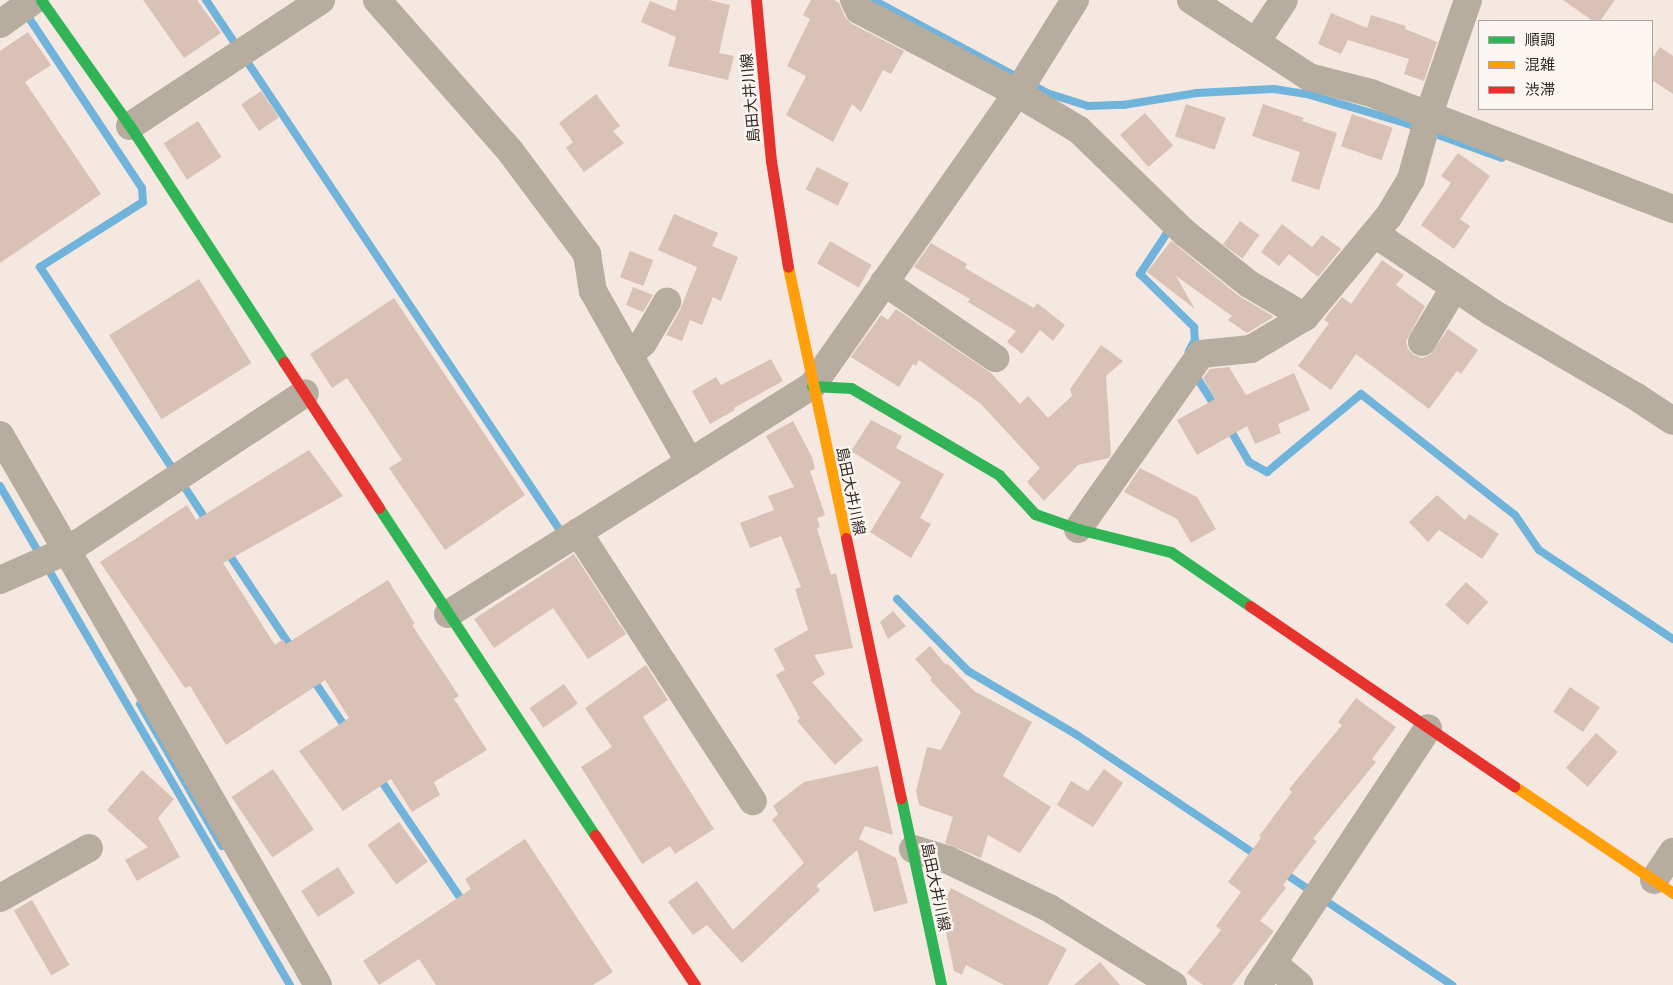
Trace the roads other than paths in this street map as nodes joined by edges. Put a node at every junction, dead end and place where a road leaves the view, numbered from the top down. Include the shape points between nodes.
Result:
1 (34, 0) edge
2 (41, 0) edge
3 (321, 0) edge
4 (377, 0) edge
5 (756, 0) edge
6 (854, 0) edge
7 (1075, 0) edge
8 (1191, 0) edge
9 (1284, 0) edge
10 (1468, 0) edge
11 (0, 24) edge
12 (1256, 42) junction
13 (1017, 93) junction
14 (1430, 114) junction
15 (130, 126) junction
16 (1673, 210) edge
17 (1375, 234) junction
18 (884, 282) junction
19 (1454, 288) junction
20 (667, 302) dead end
21 (1305, 317) junction
22 (1422, 342) dead end
23 (630, 355) junction
24 (995, 358) dead end
25 (812, 386) junction
26 (306, 393) junction
27 (1673, 421) edge
28 (0, 435) edge
29 (690, 463) junction
30 (1078, 529) junction
31 (578, 532) junction
32 (68, 550) junction
33 (0, 580) edge
34 (448, 614) junction
35 (1428, 728) junction
36 (754, 801) dead end
37 (89, 848) dead end
38 (913, 849) junction
39 (1673, 852) edge
40 (1664, 886) edge
41 (0, 898) edge
42 (1266, 975) edge
43 (318, 985) edge
44 (695, 985) edge
45 (941, 985) edge
46 (1173, 985) edge
47 (1299, 985) edge

1 - 11 street
2 - 15 street
3 - 15 street
4 - 23 street via 510,151 587,254 593,290
5 - 25 street, 島田大井川線 via 771,161
6 - 13 street via 858,10
7 - 13 street
8 - 12 street
9 - 12 street
10 - 14 street
12 - 14 street via 1309,77 1371,93
13 - 18 street
13 - 21 street via 1079,130 1185,233 1249,284
14 - 16 street
14 - 17 street via 1411,179
15 - 26 street
17 - 19 street
17 - 21 street
18 - 24 street
18 - 25 street
19 - 22 street
19 - 27 street
20 - 23 street via 642,343
21 - 30 street via 1251,349 1201,354
23 - 29 street
25 - 29 street
25 - 30 street via 850,388 999,475 1035,514
25 - 38 street, 島田大井川線
26 - 32 street
26 - 34 street
28 - 32 street
29 - 31 street
30 - 35 street via 1171,552
31 - 34 street
31 - 36 street
32 - 33 street
32 - 43 street
34 - 44 street
35 - 40 street
35 - 42 street
37 - 41 street
38 - 45 street, 島田大井川線
38 - 46 street via 948,860 1049,908
39 - 40 street
42 - 47 street

